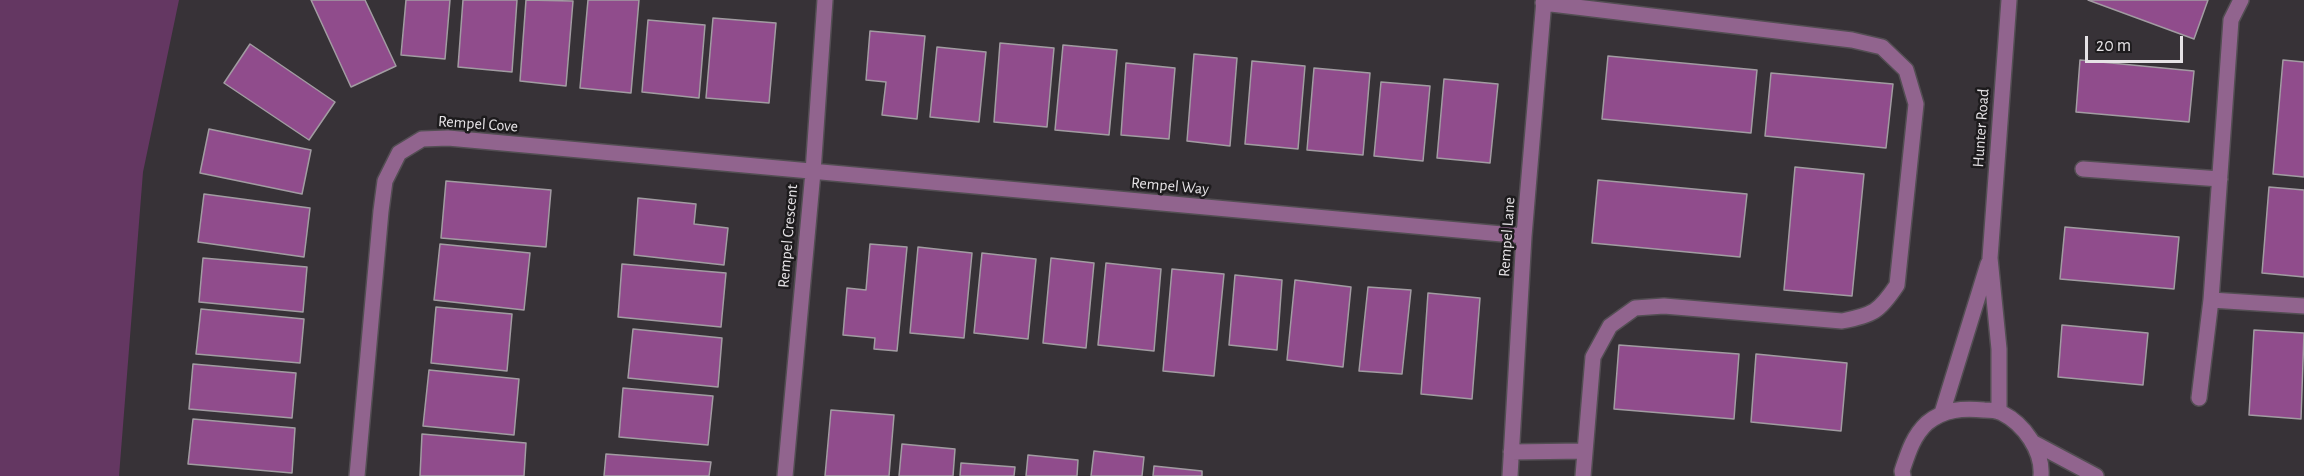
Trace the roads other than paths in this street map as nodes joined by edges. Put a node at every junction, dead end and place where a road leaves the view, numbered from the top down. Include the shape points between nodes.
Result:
1 (825, 0) edge
2 (2009, 0) edge
3 (2241, 0) edge
4 (1543, 1) edge
5 (2083, 169) dead end
6 (813, 171) junction
7 (2220, 179) junction
8 (1524, 236) junction
9 (1990, 258) junction
10 (2211, 300) junction
11 (2304, 306) edge
12 (2199, 398) dead end
13 (2000, 411) junction
14 (1942, 413) junction
15 (2034, 443) junction
16 (1585, 451) junction
17 (1511, 452) junction
18 (357, 476) edge
19 (785, 476) edge
20 (1510, 476) edge
21 (1583, 476) edge
22 (1903, 476) edge
23 (2040, 476) edge
24 (2096, 476) edge

1 - 6 street, Rempel Crescent
2 - 9 street, Hunter Road
3 - 7 street via 2231,20
4 - 8 street, Rempel Lane
4 - 16 street via 1882,47 1906,70 1916,104 1897,285 1885,303 1868,316 1842,321 1664,306 1635,308 1610,326 1593,357
5 - 7 street
6 - 8 street, Rempel Way
6 - 18 street, Rempel Cove via 448,138 422,139 399,153 385,181 381,211
6 - 19 street, Rempel Crescent
7 - 10 street
8 - 17 street, Rempel Lane
9 - 13 street, Hunter Road via 1999,349
9 - 14 street, Hunter Road
10 - 11 street
10 - 12 street
13 - 14 street via 1963,408
13 - 15 street
14 - 22 street via 1913,440
15 - 23 street via 2042,466
15 - 24 street
16 - 17 street
16 - 21 street
17 - 20 street, Rempel Lane

